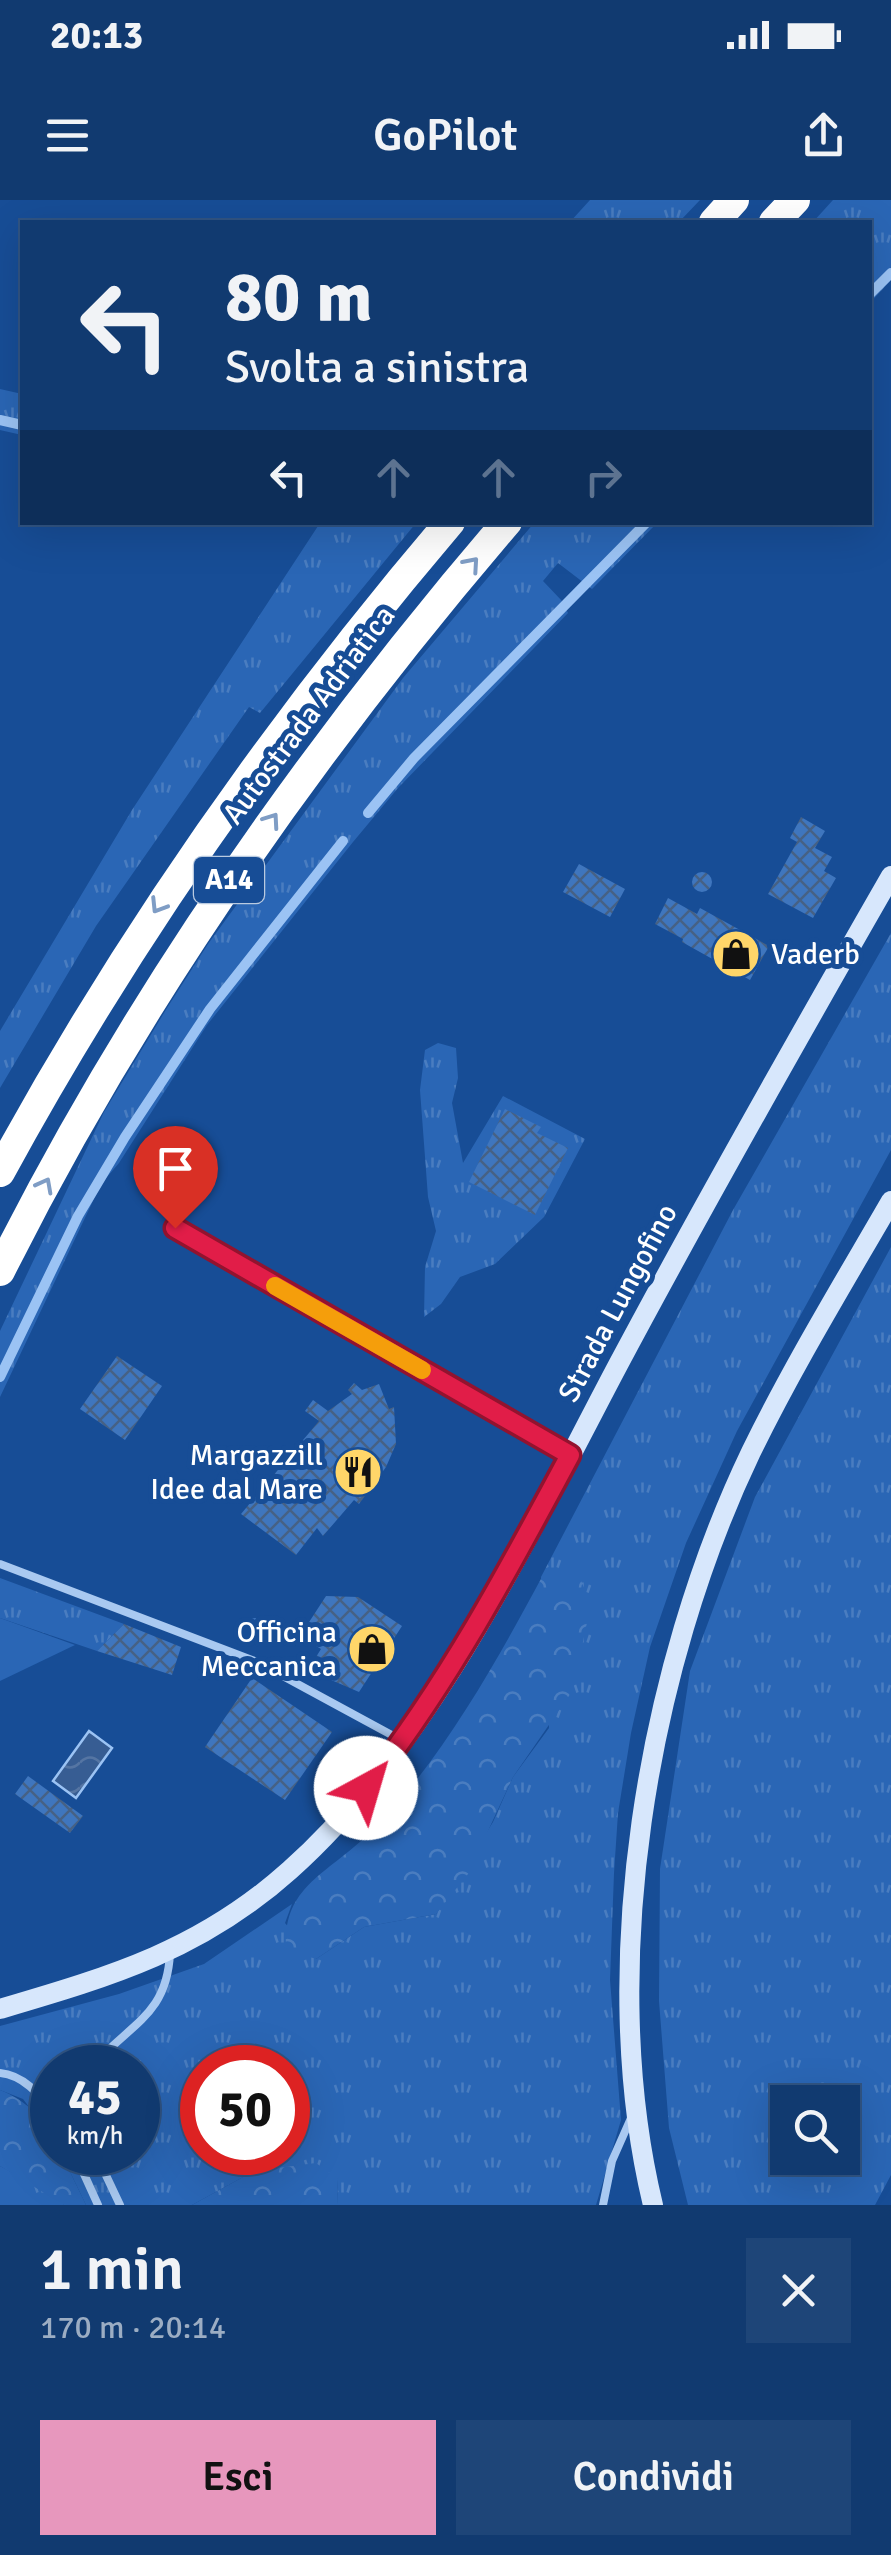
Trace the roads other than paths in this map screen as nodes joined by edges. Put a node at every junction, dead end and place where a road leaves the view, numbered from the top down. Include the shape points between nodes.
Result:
1 (734, 200) edge
2 (795, 200) edge
3 (716, 220) edge
4 (776, 220) edge
5 (447, 525) edge
6 (506, 525) edge
7 (891, 876) edge
8 (0, 1172) edge
9 (891, 1201) edge
10 (175, 1228) dead end
11 (0, 1271) edge
12 (570, 1455) junction
13 (0, 1564) edge
14 (403, 1741) junction
15 (170, 1952) junction
16 (0, 2009) edge
17 (111, 2045) edge
18 (0, 2073) edge
19 (30, 2087) edge
20 (637, 2105) junction
21 (84, 2175) edge
22 (105, 2175) edge
23 (98, 2205) edge
24 (120, 2205) edge
25 (603, 2205) edge
26 (652, 2205) edge

1 - 3 highway
2 - 4 highway
5 -> 8 highway, Autostrada Adriatica / A14 via 288,722 165,894
11 -> 6 highway, Autostrada Adriatica / A14 via 90,1102 212,904 325,746
7 - 12 main road, Strada Lungofino via 766,1091
9 - 20 main road via 750,1455 694,1593 648,1782 630,1913
10 - 12 lane
12 - 14 main road, Strada Lungofino via 472,1634
13 - 14 lane via 257,1662
14 - 15 main road, Strada Lungofino via 292,1869 219,1925
15 - 16 main road, Strada Lungofino
15 - 17 lane via 169,1980 155,2008
18 - 19 lane
20 - 25 lane via 612,2160
20 - 26 main road
21 - 23 lane
22 - 24 lane

